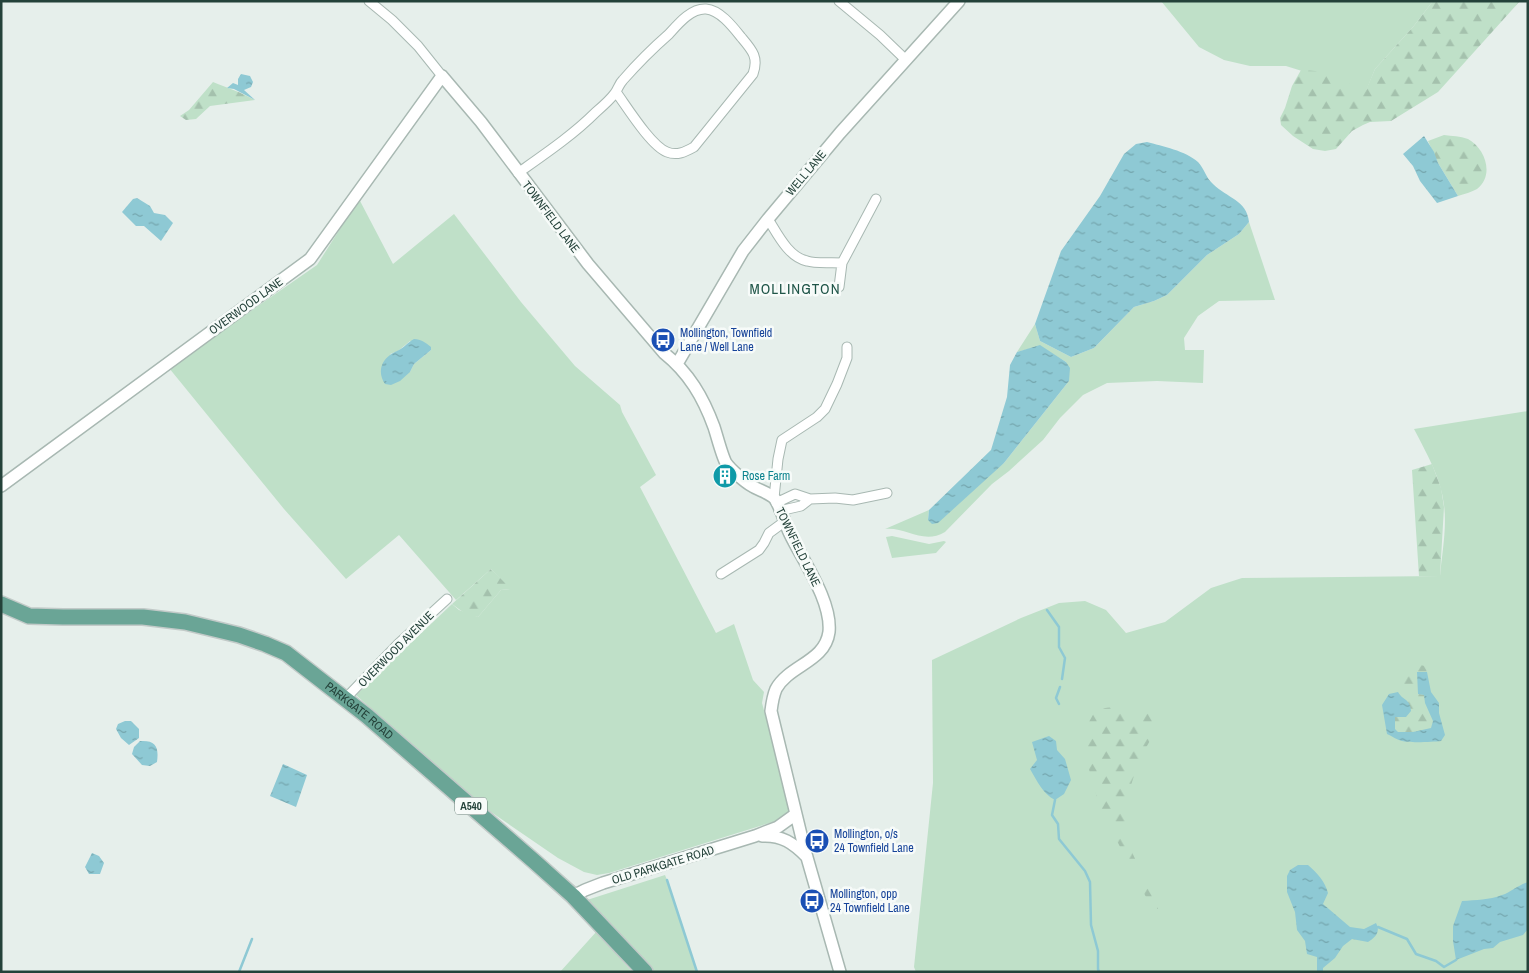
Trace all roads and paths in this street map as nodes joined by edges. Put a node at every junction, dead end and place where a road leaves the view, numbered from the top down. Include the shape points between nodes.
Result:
1 (368, 1) edge
2 (840, 1) edge
3 (959, 1) edge
4 (906, 60) junction
5 (442, 76) junction
6 (616, 92) junction
7 (518, 173) junction
8 (876, 199) dead end
9 (768, 219) junction
10 (842, 263) junction
11 (839, 287) dead end
12 (846, 347) dead end
13 (677, 364) junction
14 (1, 486) edge
15 (887, 493) dead end
16 (810, 499) junction
17 (776, 504) junction
18 (784, 522) junction
19 (721, 574) dead end
20 (447, 599) dead end
21 (1, 604) edge
22 (345, 699) junction
23 (796, 814) junction
24 (755, 836) junction
25 (807, 857) junction
26 (573, 896) junction
27 (645, 972) edge
28 (840, 972) edge

1 - 5 street, TOWNFIELD LANE via 418,46
2 - 4 street
3 - 4 street, WELL LANE
4 - 9 street, WELL LANE
5 - 7 street, TOWNFIELD LANE
5 - 14 street, OVERWOOD LANE via 310,259
6 - 6 street via 621,82 655,46 688,15 697,11 715,12 730,24 755,56 753,74 694,147 685,152 676,154 661,149
6 - 7 street via 569,136
7 - 13 street, TOWNFIELD LANE via 588,264
8 - 10 street
9 - 10 street via 794,254 806,261
9 - 13 street, WELL LANE via 744,251
10 - 11 street
12 - 17 street via 847,358 824,409 782,440
13 - 17 street, TOWNFIELD LANE via 691,379 710,416 726,463
15 - 16 street via 867,493 853,500
16 - 17 street via 801,506
16 - 17 street via 794,494
17 - 18 street, TOWNFIELD LANE
18 - 19 street via 769,533 759,550
18 - 23 street, TOWNFIELD LANE via 812,574 825,607 829,629 819,653 790,673 773,697 771,711
20 - 22 street, OVERWOOD AVENUE
21 - 22 main road, PARKGATE ROAD / A540 via 29,616 142,617 185,622 239,635 286,653
22 - 26 main road, PARKGATE ROAD / A540
23 - 24 street, OLD PARKGATE ROAD via 778,827
23 - 25 street, TOWNFIELD LANE
24 - 25 street, OLD PARKGATE ROAD via 781,837
24 - 26 street, OLD PARKGATE ROAD via 603,883
25 - 28 street, TOWNFIELD LANE
26 - 27 main road, PARKGATE ROAD / A540

